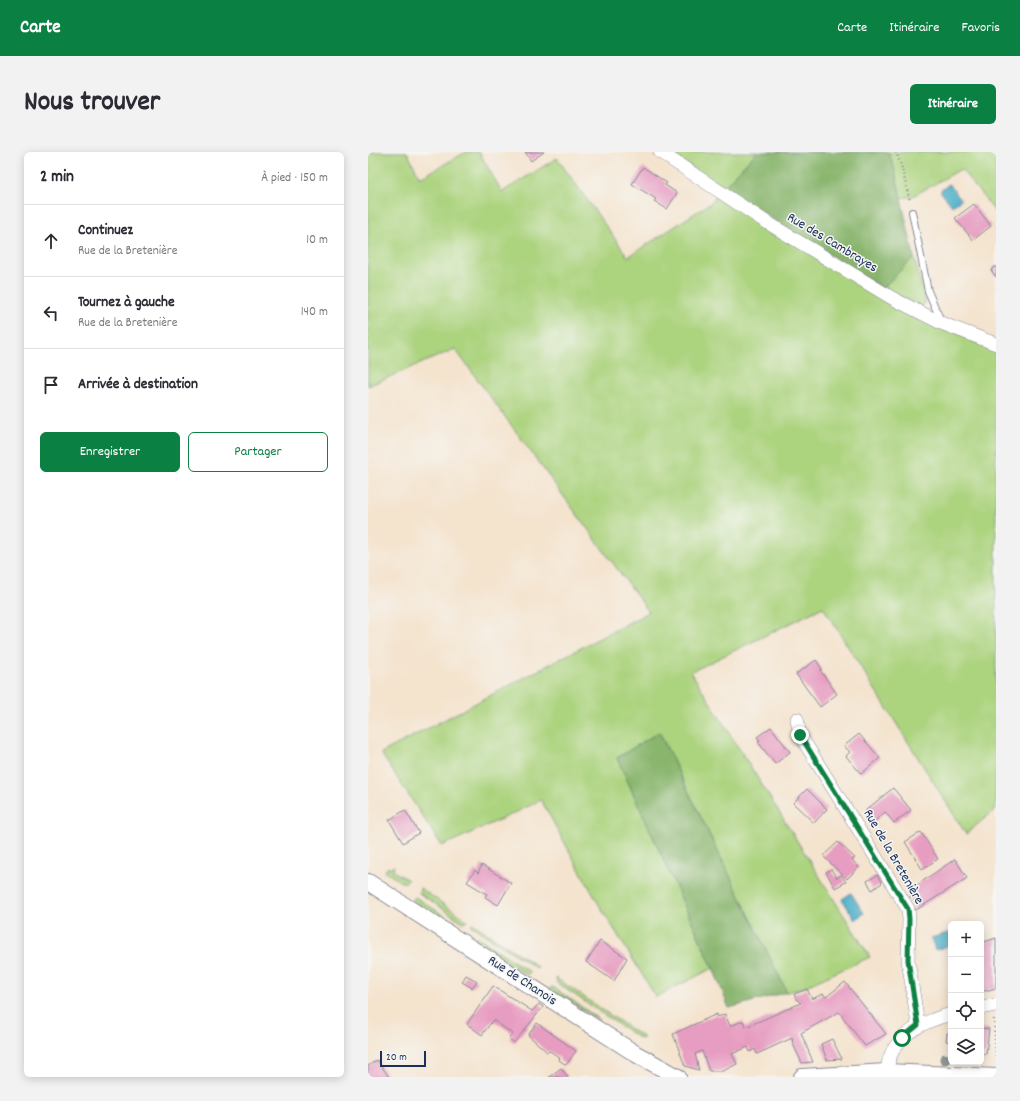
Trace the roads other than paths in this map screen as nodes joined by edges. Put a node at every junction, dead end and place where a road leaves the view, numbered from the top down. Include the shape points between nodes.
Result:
1 (660, 152) edge
2 (912, 212) road end
3 (941, 323) junction
4 (996, 344) edge
5 (797, 719) dead end
6 (368, 882) edge
7 (948, 1015) edge
8 (918, 1025) junction
9 (887, 1072) junction
10 (671, 1076) edge
11 (996, 1076) edge
12 (802, 1077) edge

1 - 3 street, Rue des Cambrayes via 807,248 899,302
2 - 3 lane via 928,291
3 - 4 street, Rue des Cambrayes
5 - 8 street, Rue de la Bretenière via 800,735 908,909 908,960
6 - 10 street, Rue de Chanois
7 - 8 street
8 - 9 street via 902,1038 890,1054
9 - 11 street
9 - 12 street

